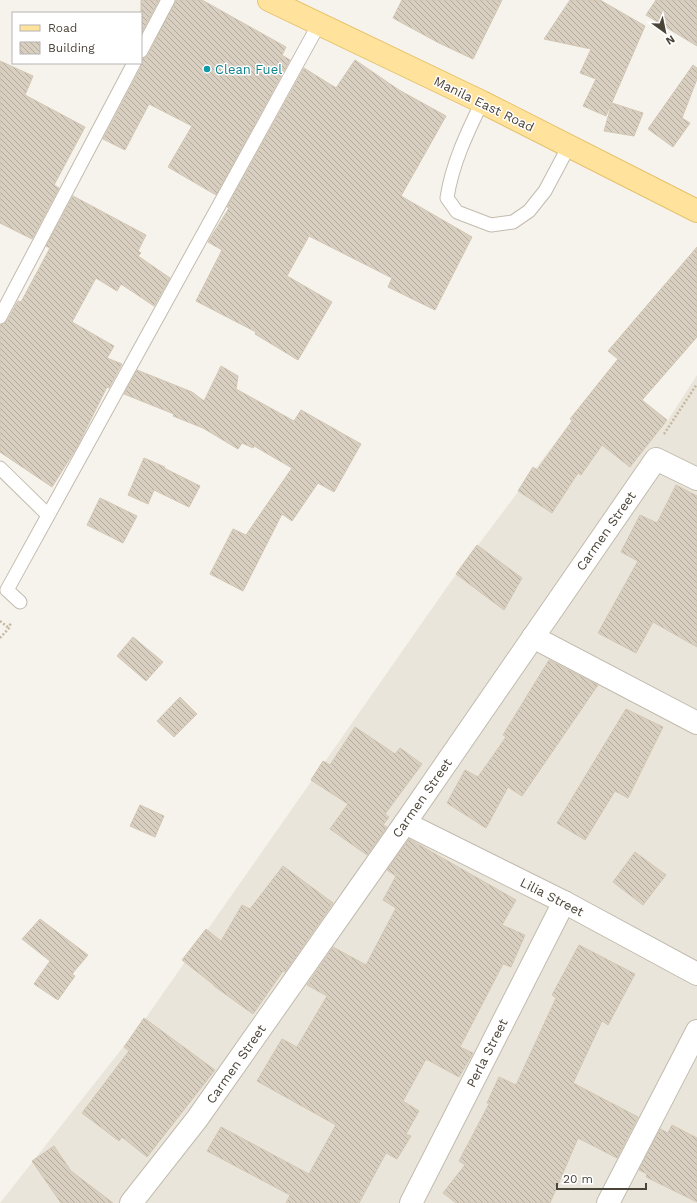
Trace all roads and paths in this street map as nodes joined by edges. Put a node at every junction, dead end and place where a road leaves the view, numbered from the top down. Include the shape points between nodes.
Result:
1 (168, 0) edge
2 (275, 1) edge
3 (320, 24) junction
4 (142, 49) edge
5 (133, 64) edge
6 (482, 102) junction
7 (569, 146) junction
8 (697, 212) edge
9 (0, 317) edge
10 (697, 384) edge
11 (656, 459) junction
12 (0, 468) edge
13 (697, 479) edge
14 (48, 515) junction
15 (20, 602) dead end
16 (0, 621) edge
17 (9, 628) dead end
18 (533, 636) junction
19 (697, 724) edge
20 (405, 823) junction
21 (564, 902) junction
22 (697, 974) edge
23 (697, 1031) edge
24 (131, 1203) edge
25 (411, 1203) edge
26 (608, 1203) edge

1 - 4 lane
2 - 3 main road, Manila East Road
3 - 6 main road, Manila East Road
3 - 14 lane
5 - 9 lane
6 - 7 main road, Manila East Road
6 - 7 lane via 466,134 450,180 447,198 457,212 491,225 513,222 529,211 544,191
7 - 8 main road, Manila East Road
10 - 11 path via 657,444
11 - 13 street
11 - 18 street, Carmen Street
12 - 14 lane
14 - 15 lane via 7,590
16 - 17 path
18 - 19 street
18 - 20 street, Carmen Street
20 - 21 street, Lilia Street
20 - 24 street, Carmen Street via 197,1119
21 - 22 street, Lilia Street
21 - 25 street, Perla Street
23 - 26 street

